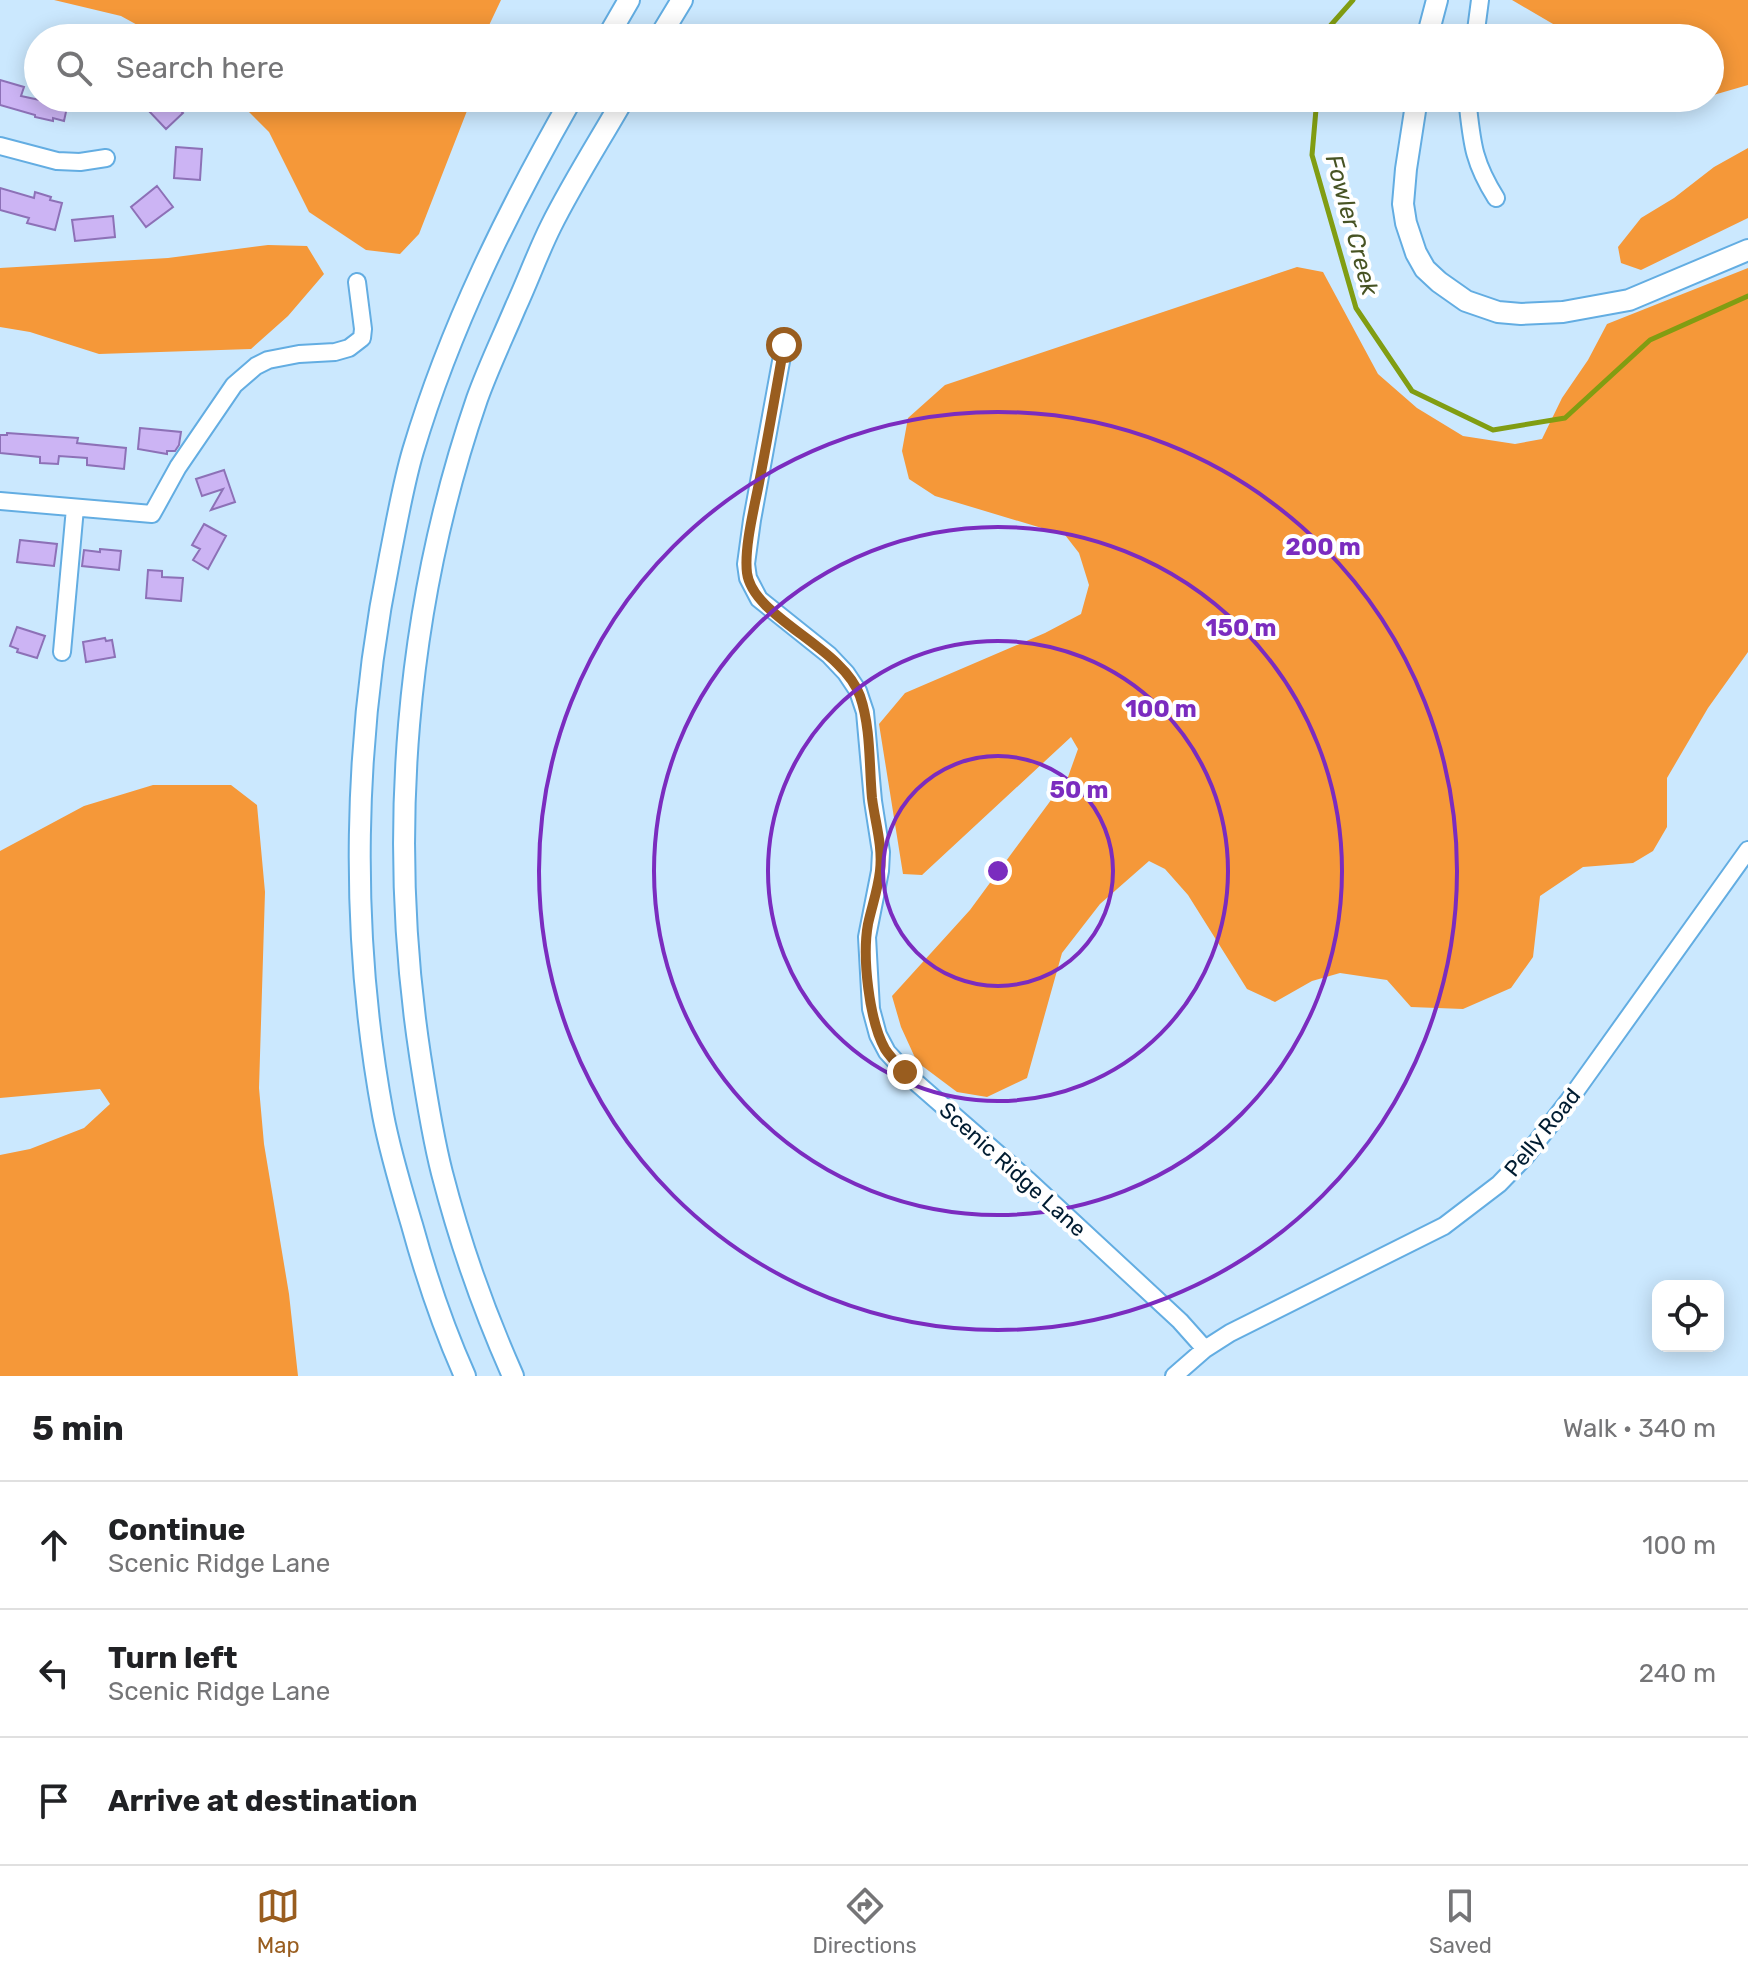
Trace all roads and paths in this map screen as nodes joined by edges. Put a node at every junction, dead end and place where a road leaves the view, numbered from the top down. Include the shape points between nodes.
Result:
1 (629, 0) edge
2 (682, 0) edge
3 (1437, 0) edge
4 (1480, 0) edge
5 (615, 24) edge
6 (667, 24) edge
7 (1431, 24) edge
8 (1477, 24) edge
9 (564, 112) edge
10 (616, 112) edge
11 (1415, 112) edge
12 (1468, 112) edge
13 (0, 146) edge
14 (106, 158) dead end
15 (1496, 198) dead end
16 (1748, 250) edge
17 (357, 282) dead end
18 (784, 345) dead end
19 (0, 501) edge
20 (75, 508) junction
21 (62, 652) dead end
22 (1748, 850) edge
23 (1205, 1349) junction
24 (465, 1376) edge
25 (513, 1376) edge
26 (1174, 1376) edge

1 - 5 main road
2 - 6 main road
3 - 7 main road
4 - 8 street
9 - 24 main road via 473,291 413,452 382,593 368,693 360,845 371,1044 402,1192 448,1340
10 - 25 main road via 552,225 478,398 426,596 407,751 406,937 427,1103 463,1247
11 - 16 main road via 1403,204 1406,223 1425,269 1466,301 1498,312 1563,312 1629,300
12 - 15 street via 1477,164
13 - 14 street via 57,161
17 - 20 street via 362,338 335,352 256,366 234,385 152,514
18 - 23 street, Scenic Ridge Lane via 746,564 759,599 846,673 865,712 881,852 867,937 871,1009 878,1035 911,1078 1029,1181
19 - 20 street
20 - 21 street
22 - 23 street, Pelly Road via 1570,1099 1499,1184 1444,1226
23 - 26 street, Pelly Road

